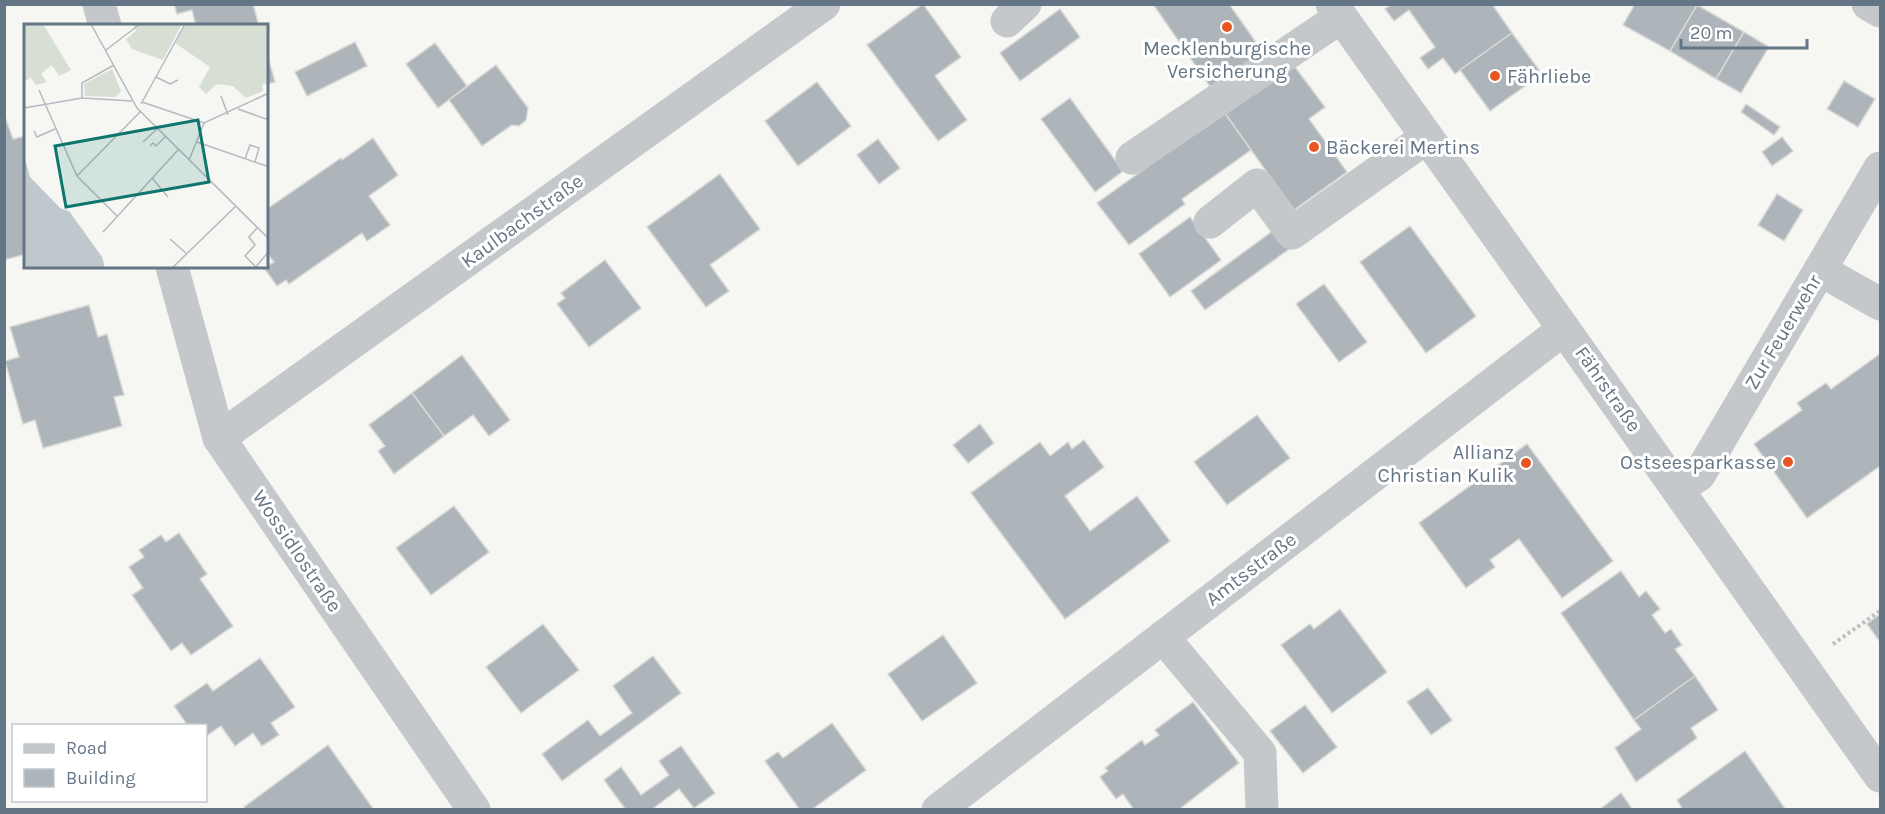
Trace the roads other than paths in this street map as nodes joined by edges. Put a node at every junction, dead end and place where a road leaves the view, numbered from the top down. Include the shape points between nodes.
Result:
1 (99, 4) edge
2 (824, 4) edge
3 (1868, 4) edge
4 (1336, 11) edge
5 (1881, 11) edge
6 (104, 24) edge
7 (1427, 138) junction
8 (1132, 158) dead end
9 (1881, 168) edge
10 (1210, 222) dead end
11 (172, 268) edge
12 (1821, 270) junction
13 (1881, 304) edge
14 (1564, 328) junction
15 (219, 438) junction
16 (1678, 489) junction
17 (1162, 637) junction
18 (1881, 776) edge
19 (474, 810) edge
20 (938, 810) edge
21 (1263, 810) edge

1 - 6 street
2 - 15 street, Kaulbachstraße
3 - 5 street
4 - 7 street, Fährstraße
4 - 8 street
7 - 10 street via 1292,232 1257,185
7 - 14 street, Fährstraße
9 - 12 street, Zur Feuerwehr
11 - 15 street, Wossidlostraße
12 - 13 street
12 - 16 street, Zur Feuerwehr via 1699,475
14 - 16 street, Fährstraße
14 - 17 street, Amtsstraße
15 - 19 street, Wossidlostraße
16 - 18 street, Fährstraße
17 - 20 street, Amtsstraße
17 - 21 street via 1260,753

